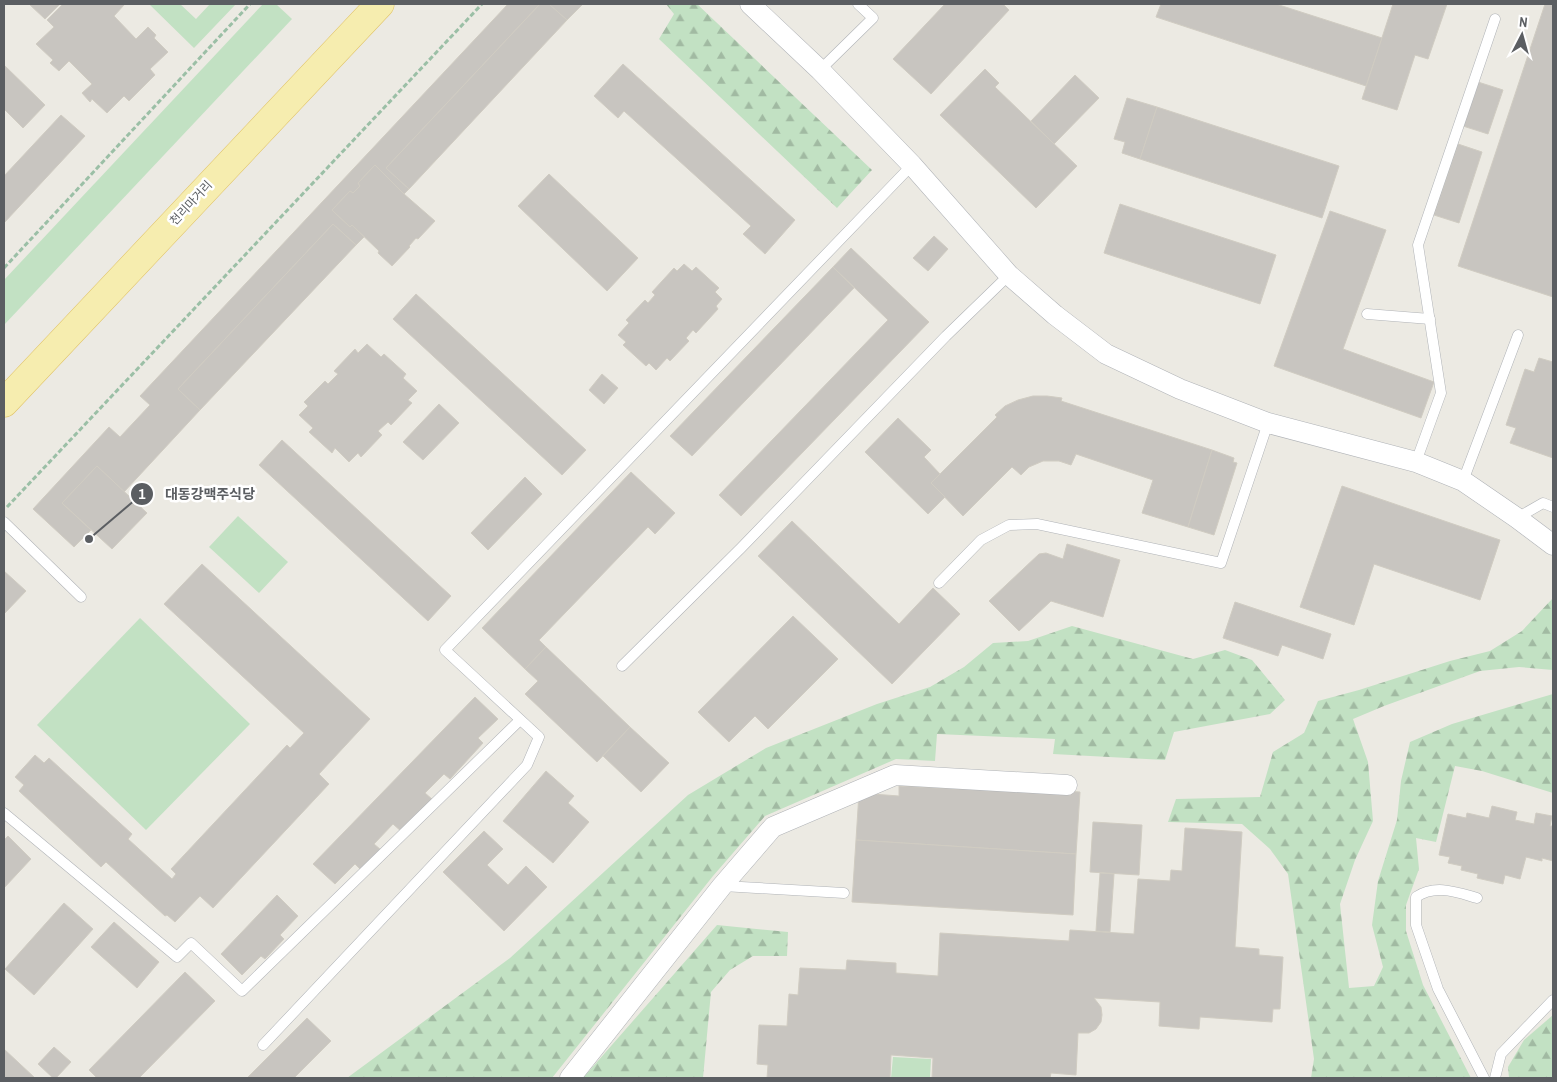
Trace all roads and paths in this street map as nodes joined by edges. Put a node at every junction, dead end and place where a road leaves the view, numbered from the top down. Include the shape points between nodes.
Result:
1 (250, 4) edge
2 (380, 4) edge
3 (482, 4) edge
4 (750, 4) edge
5 (858, 4) edge
6 (1495, 19) dead end
7 (820, 70) junction
8 (912, 165) junction
9 (4, 268) edge
10 (1009, 275) junction
11 (1367, 314) dead end
12 (1430, 319) junction
13 (1518, 335) dead end
14 (4, 403) edge
15 (1268, 423) junction
16 (1416, 462) junction
17 (1463, 481) junction
18 (1553, 507) edge
19 (4, 510) edge
20 (1517, 518) junction
21 (4, 522) edge
22 (1553, 546) edge
23 (939, 583) dead end
24 (81, 597) dead end
25 (622, 666) dead end
26 (520, 720) junction
27 (1067, 784) dead end
28 (4, 813) edge
29 (722, 886) junction
30 (844, 893) dead end
31 (1476, 898) dead end
32 (1553, 1000) edge
33 (263, 1045) dead end
34 (570, 1078) edge
35 (1484, 1078) edge
36 (1496, 1078) edge

1 - 9 path
2 - 14 main road, 천리마거리
3 - 19 path
4 - 7 street
5 - 7 lane via 873,18
6 - 12 lane via 1418,245
7 - 8 street
8 - 10 street
8 - 26 lane via 445,650
10 - 15 street via 1106,354 1180,389
10 - 25 lane
11 - 12 lane
12 - 16 lane via 1441,393
13 - 17 lane
15 - 16 street
15 - 23 lane via 1221,563 1037,524 1009,525 981,540
16 - 17 street
17 - 20 street
18 - 20 lane via 1543,504
20 - 22 street
21 - 24 lane
26 - 28 lane via 242,991 190,943 177,957
26 - 33 lane via 539,737 527,765
27 - 29 street via 895,775 773,828
29 - 30 lane
29 - 34 street
31 - 35 lane via 1446,889 1425,891 1416,897 1416,925 1438,989
32 - 36 lane via 1501,1054

